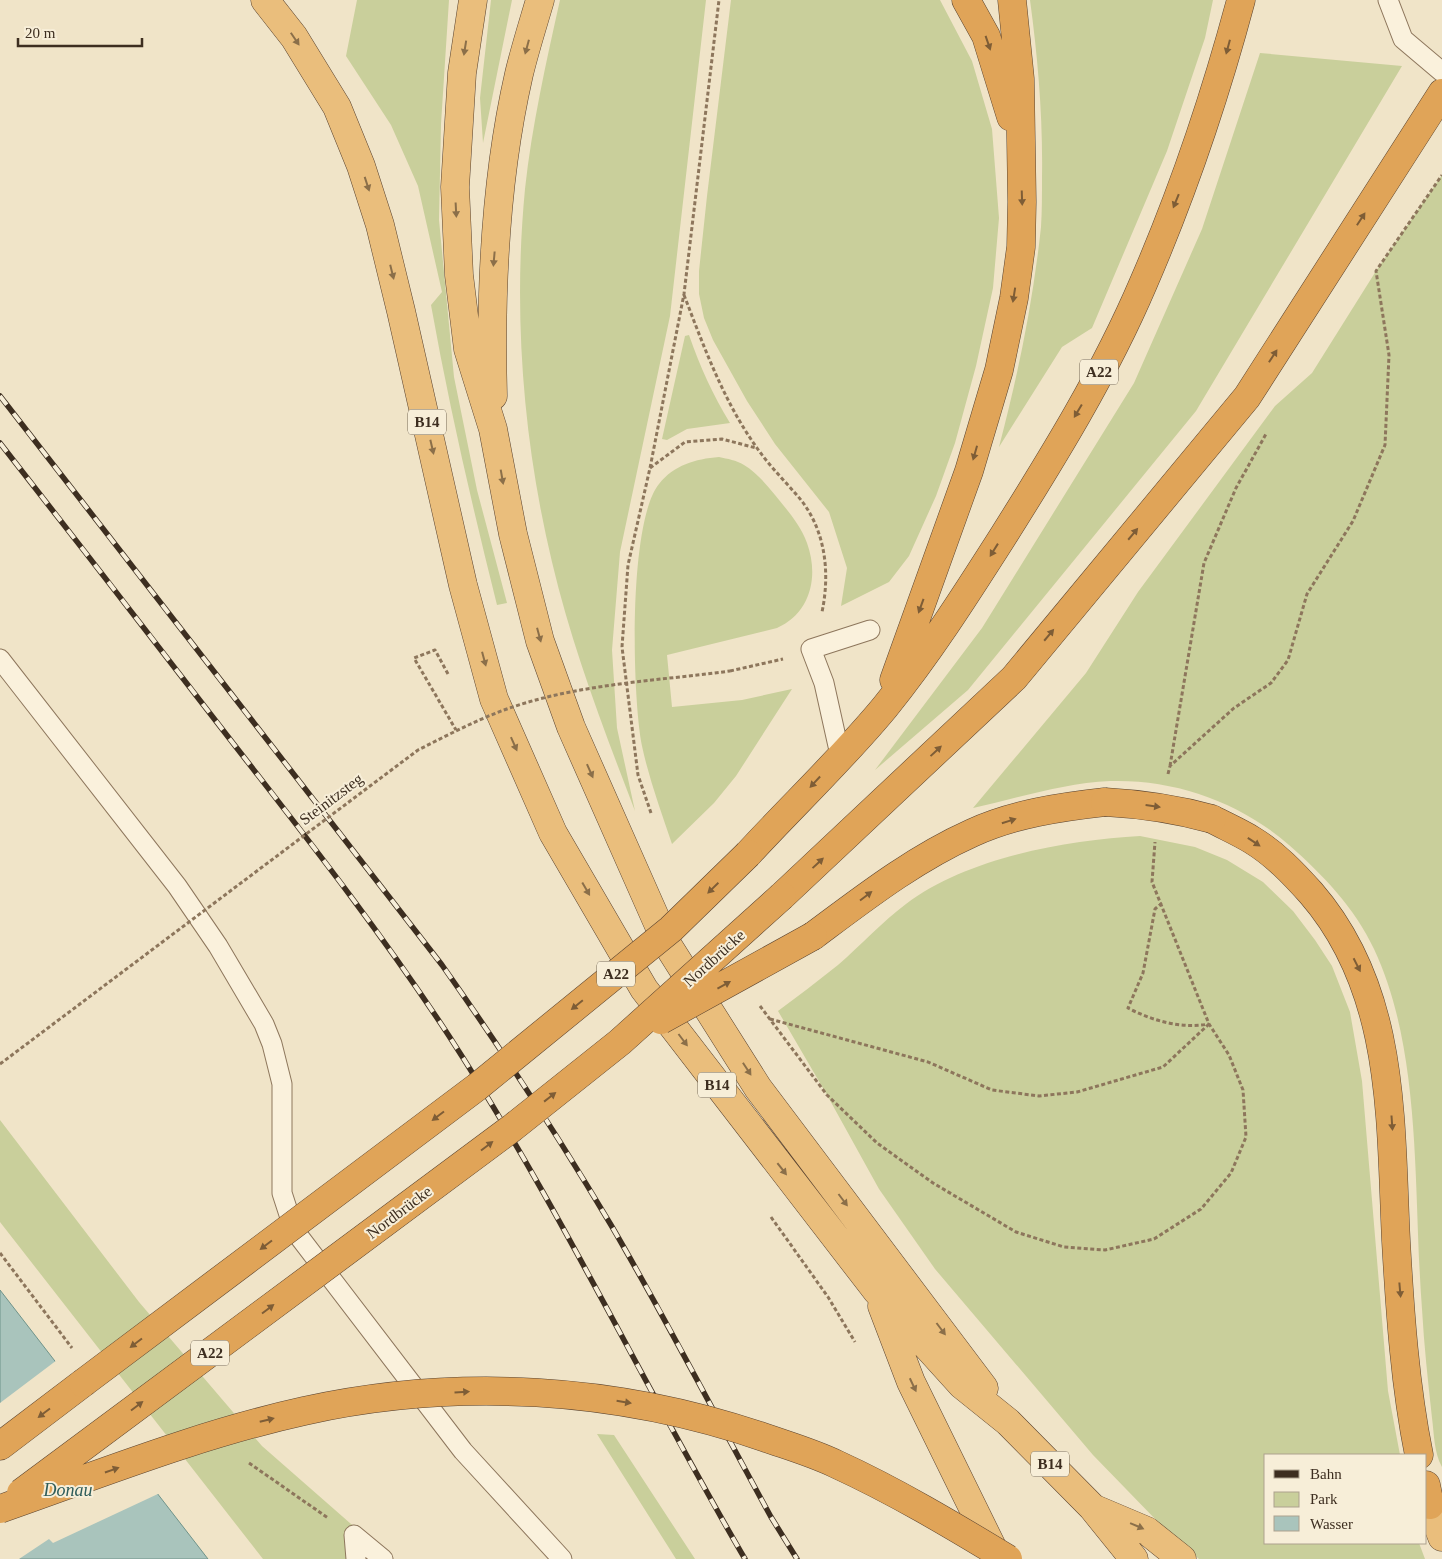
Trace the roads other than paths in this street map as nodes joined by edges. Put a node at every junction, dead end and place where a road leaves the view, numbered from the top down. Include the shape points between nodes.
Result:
1 (266, 0) edge
2 (473, 0) edge
3 (540, 0) edge
4 (966, 0) edge
5 (1012, 0) edge
6 (1241, 0) edge
7 (1388, 0) edge
8 (1442, 72) edge
9 (1442, 93) edge
10 (1020, 149) junction
11 (493, 429) junction
12 (870, 630) dead end
13 (0, 659) edge
14 (884, 708) junction
15 (840, 755) junction
16 (620, 1042) junction
17 (876, 1290) junction
18 (1008, 1422) junction
19 (0, 1446) edge
20 (1419, 1454) edge
21 (1428, 1495) edge
22 (1092, 1507) junction
23 (0, 1509) edge
24 (1442, 1537) edge
25 (356, 1559) edge
26 (384, 1559) edge
27 (562, 1559) edge
28 (998, 1559) edge
29 (1008, 1559) edge
30 (1134, 1559) edge
31 (1182, 1559) edge

1 -> 17 highway, B14 via 294,37 336,108 361,166 380,224 494,699 553,833 644,989
2 -> 11 highway via 462,74 455,187 458,255 468,349
3 -> 11 highway via 519,74 502,174 493,267
4 -> 10 highway via 986,36
5 - 10 highway via 1020,79
6 -> 14 highway, A22 via 1218,86 1183,185 1142,286 1089,393 956,611
7 - 8 lane via 1403,39
16 -> 9 highway, Nordbrücke / A22, bridge via 782,896 1014,678 1247,397
10 -> 14 highway via 1021,247 999,370 969,470
11 -> 18 highway via 513,534 540,641 570,726 667,944 758,1088
12 - 15 lane via 811,649 824,683
13 - 27 lane via 177,886 223,954 264,1024 282,1084 282,1193 294,1230 463,1451
14 - 15 highway, A22
15 -> 19 highway, A22, bridge via 748,854 671,929 477,1087
16 -> 20 highway, bridge via 813,936 883,884 928,855 973,832 1034,813 1104,802 1174,809 1212,819 1253,840 1290,869 1321,905 1345,941 1362,976 1374,1013 1390,1098 1397,1251 1407,1369
23 -> 16 highway, Nordbrücke / A22, bridge via 512,1128
17 - 18 highway, B14 via 962,1385
17 -> 28 highway via 911,1382
18 - 22 highway, B14
21 - 24 highway
22 - 30 highway, B14
22 -> 31 highway via 1147,1531
23 -> 29 highway, bridge via 198,1441 305,1411 408,1396 476,1391 566,1393 656,1406 725,1424 834,1463 935,1514
25 - 26 lane via 354,1536

